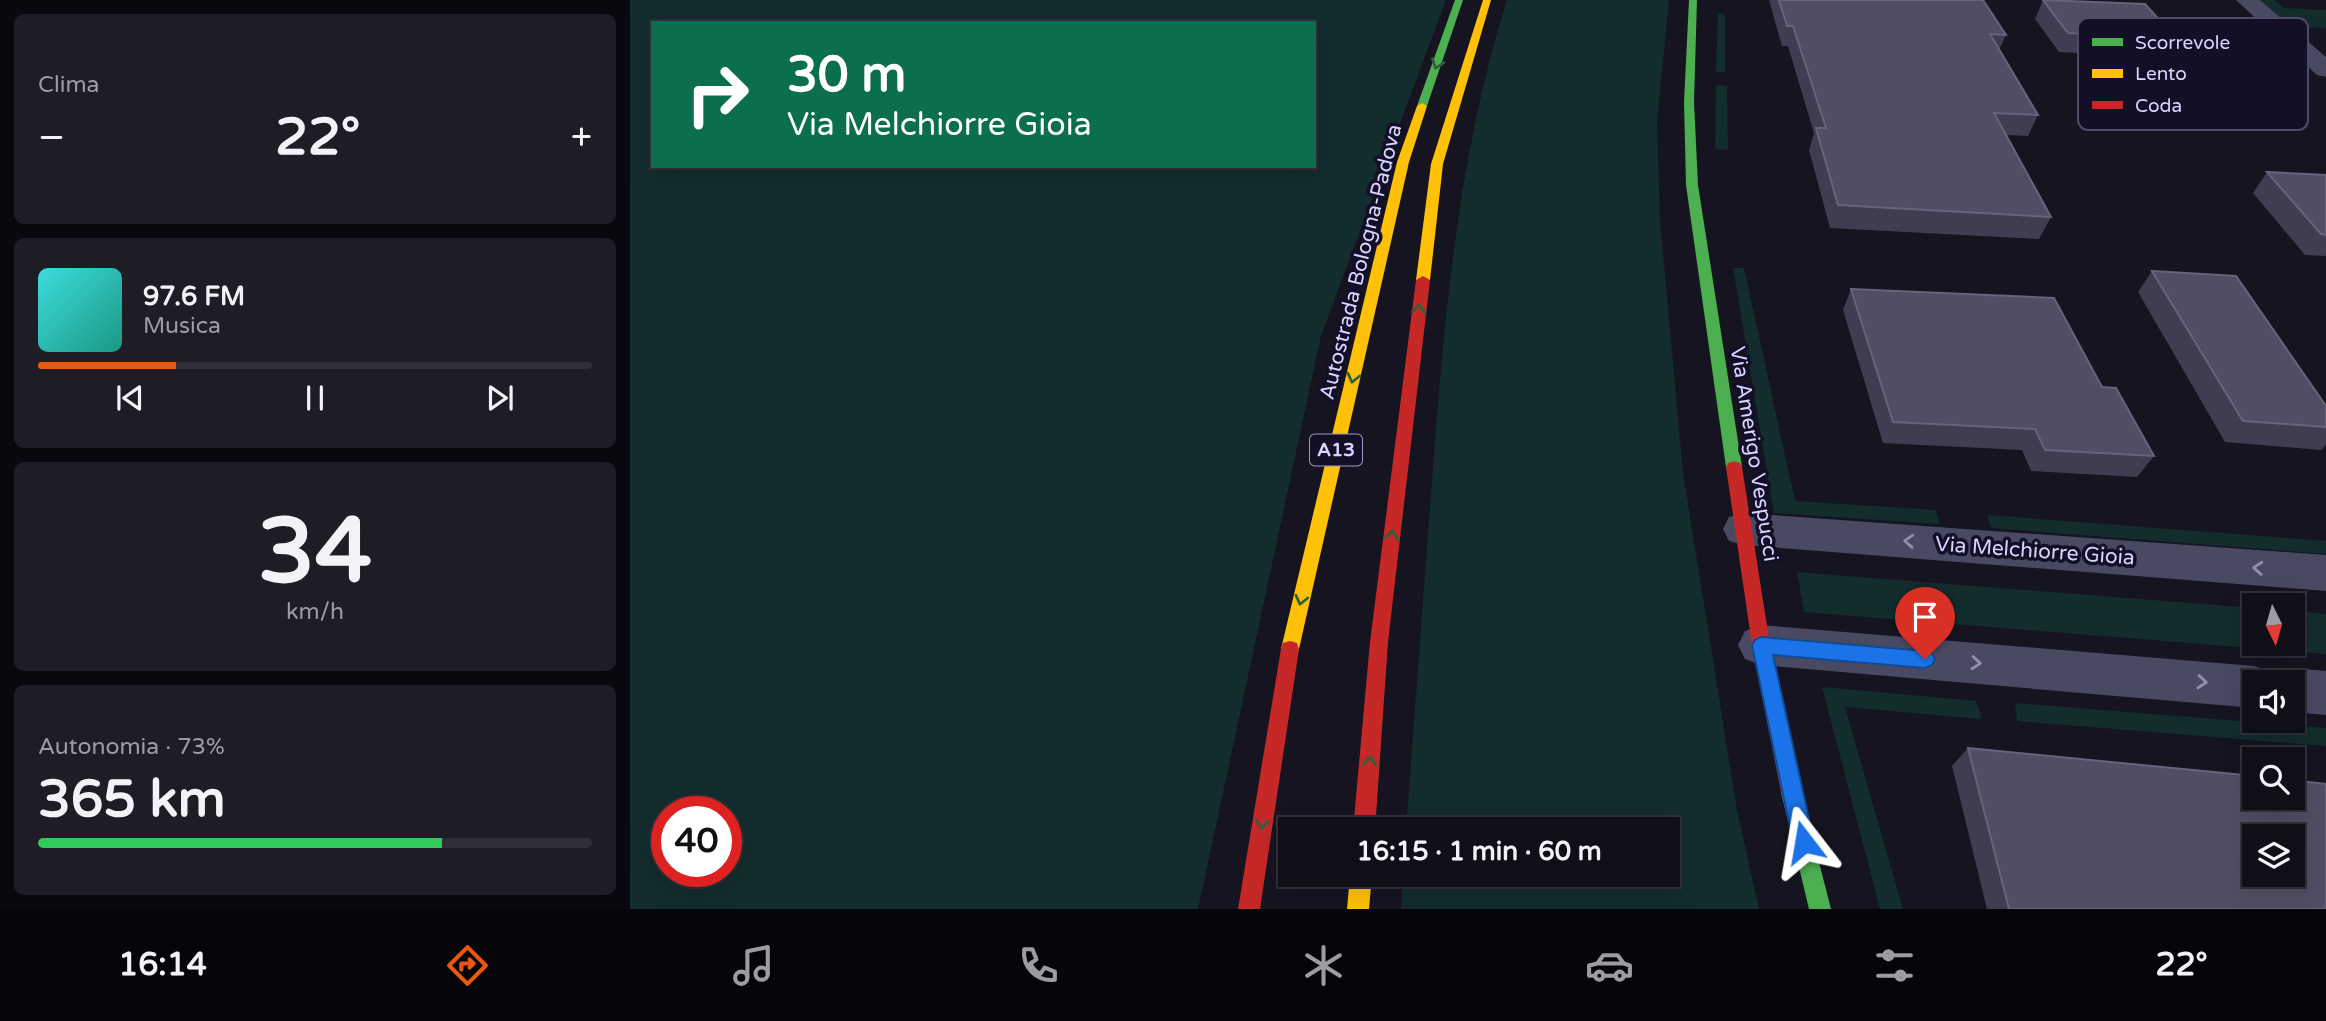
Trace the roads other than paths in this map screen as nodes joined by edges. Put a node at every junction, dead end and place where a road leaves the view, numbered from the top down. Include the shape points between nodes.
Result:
1 (1460, 0) edge
2 (1487, 0) edge
3 (1693, 0) edge
4 (2247, 0) edge
5 (2267, 18) edge
6 (2308, 54) edge
7 (2326, 70) edge
8 (1744, 529) junction
9 (2326, 573) edge
10 (1761, 645) junction
11 (2242, 686) edge
12 (2305, 691) edge
13 (2326, 693) edge
14 (1365, 817) edge
15 (1360, 887) edge
16 (1249, 909) edge
17 (1358, 909) edge
18 (1821, 909) edge

1 -> 16 main road, Autostrada Bologna-Padova / A13 via 1404,162 1290,646
14 -> 2 main road via 1379,642 1437,164
3 - 8 main road, Via Amerigo Vespucci via 1692,185
4 - 5 street
6 - 7 street
9 -> 8 street, Via Melchiorre Gioia
8 - 10 main road, Via Amerigo Vespucci
10 -> 11 street
10 - 18 main road, Via Amerigo Vespucci
12 - 13 street
15 - 17 main road

